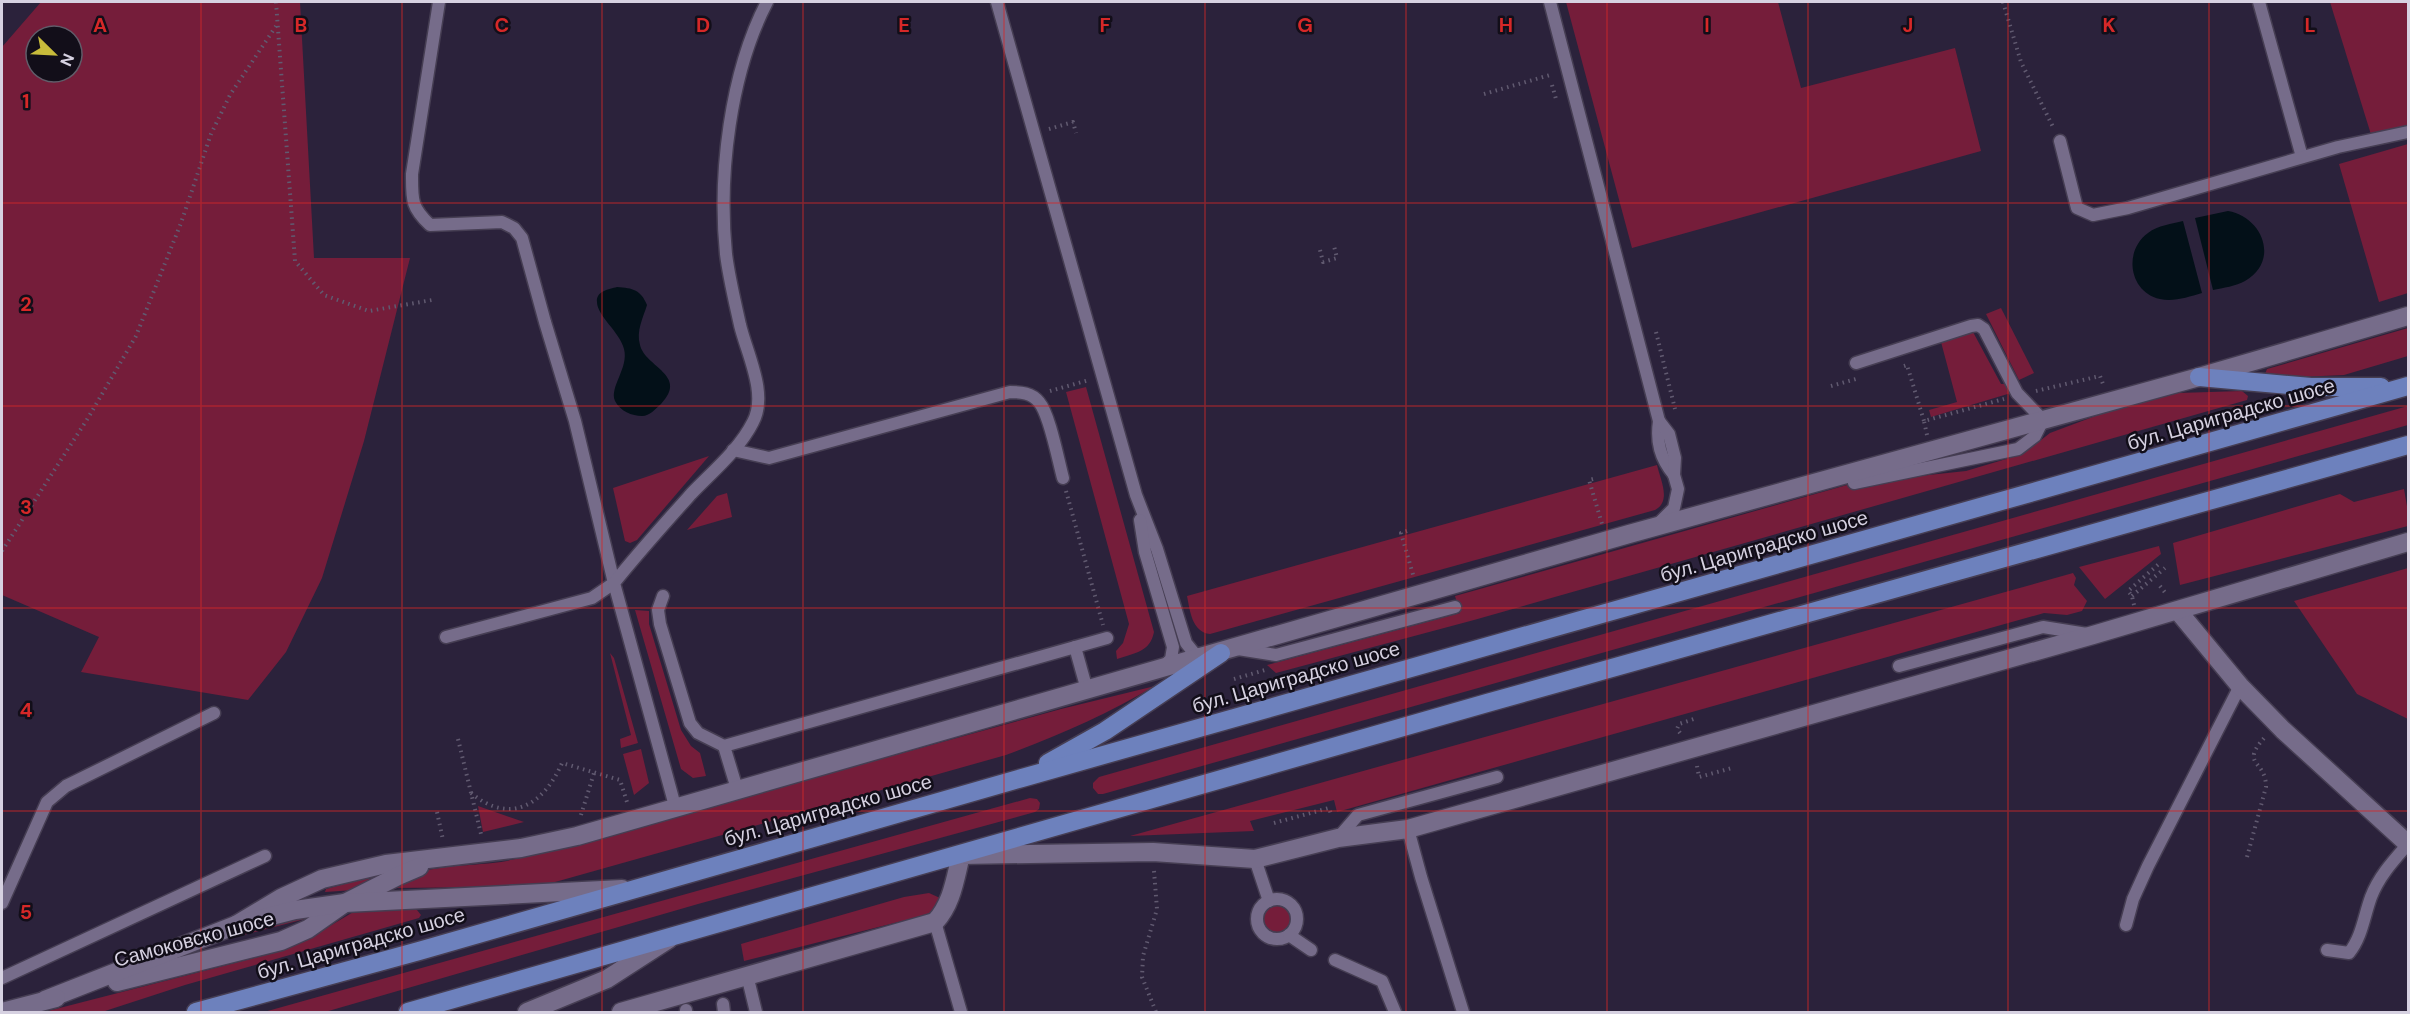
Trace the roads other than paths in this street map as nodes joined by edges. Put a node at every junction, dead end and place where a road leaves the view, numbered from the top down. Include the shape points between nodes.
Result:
1 (439, 2) edge
2 (767, 2) edge
3 (997, 2) edge
4 (1550, 2) edge
5 (2259, 2) edge
6 (2409, 132) edge
7 (2060, 141) road end
8 (2302, 157) junction
9 (2409, 316) edge
10 (1856, 363) dead end
11 (2199, 377) junction
12 (2406, 387) edge
13 (2043, 420) junction
14 (2409, 445) edge
15 (733, 450) junction
16 (1063, 478) road end
17 (1854, 483) dead end
18 (1136, 495) junction
19 (1653, 527) junction
20 (2409, 542) edge
21 (614, 584) junction
22 (663, 596) dead end
23 (1455, 607) dead end
24 (2178, 610) junction
25 (2093, 635) junction
26 (446, 637) dead end
27 (1107, 638) road end
28 (1075, 646) junction
29 (1221, 652) junction
30 (1899, 666) dead end
31 (1161, 669) junction
32 (2240, 686) junction
33 (1087, 690) junction
34 (214, 713) dead end
35 (724, 746) junction
36 (1497, 777) dead end
37 (1022, 778) junction
38 (737, 789) junction
39 (675, 806) junction
40 (1408, 829) junction
41 (1338, 838) junction
42 (2408, 844) edge
43 (445, 850) junction
44 (961, 855) junction
45 (265, 856) dead end
46 (1255, 859) junction
47 (633, 889) junction
48 (3, 897) edge
49 (1269, 901) junction
50 (345, 903) junction
51 (935, 922) junction
52 (236, 925) junction
53 (2127, 925) dead end
54 (1289, 935) junction
55 (673, 936) junction
56 (1311, 950) dead end
57 (2327, 950) dead end
58 (1335, 960) dead end
59 (747, 975) junction
60 (2, 978) edge
61 (45, 1000) junction
62 (2, 1012) edge
63 (196, 1012) edge
64 (408, 1012) edge
65 (527, 1012) edge
66 (621, 1012) edge
67 (756, 1012) edge
68 (961, 1012) edge
69 (1395, 1012) edge
70 (1463, 1012) edge

1 - 21 lane via 412,199 416,212 430,225 502,222 522,238 576,421
2 - 15 lane via 747,48 734,105 722,207 726,256 759,402 754,421
3 - 18 lane
4 - 19 lane via 1659,421 1657,438 1678,489 1674,508
5 - 8 lane
6 - 8 lane
7 - 8 lane via 2077,208 2093,215
9 - 11 street
10 - 13 lane via 1978,325 1984,329 2017,393
11 - 12 highway via 2311,387
11 - 13 street
12 - 37 highway, бул. Цариградско шосе
13 - 17 lane via 2035,435 2018,449
13 - 19 street
14 - 44 highway
15 - 16 lane via 770,458 1010,392 1022,392 1032,396 1044,410
15 - 21 lane
18 - 29 lane via 1186,643 1194,653
18 - 31 lane via 1145,552 1173,647 1171,660
19 - 29 street
20 - 24 street
21 - 26 lane via 592,598
21 - 39 lane
22 - 35 lane via 658,610 660,624 690,723 698,733
23 - 29 lane via 1276,655
24 - 25 street
24 - 32 street
25 - 30 lane via 2043,627
25 - 40 street
27 - 28 lane
28 - 33 lane
28 - 35 lane
29 - 31 street
29 - 37 highway via 1105,731
31 - 33 street
32 - 42 street
32 - 53 lane via 2148,866 2133,899
33 - 38 street
34 - 48 lane via 66,786 47,802
35 - 38 lane
36 - 41 lane via 1358,815
37 - 47 highway, бул. Цариградско шосе
38 - 39 street
39 - 43 street via 520,848
40 - 41 street
40 - 70 lane
41 - 46 street
42 - 57 lane via 2385,870 2356,944 2349,953
43 - 50 street
43 - 52 street via 322,879
44 - 46 street via 1153,852
44 - 51 street via 949,902
44 - 55 highway
45 - 60 lane
46 - 49 lane
47 - 50 street, Самоковско шосе
47 - 63 highway, бул. Цариградско шосе
49 - 54 lane via 1281,900 1292,906 1297,918
49 - 54 lane via 1258,916 1260,929 1276,939
50 - 52 street, Самоковско шосе via 295,910
50 - 61 street, Самоковско шосе via 308,929 281,941
51 - 59 street
51 - 68 lane
52 - 61 street, Самоковско шосе
54 - 56 lane
55 - 64 highway
55 - 65 street via 607,979
58 - 69 lane via 1382,981
59 - 66 street
59 - 67 lane
61 - 62 street, Самоковско шосе

